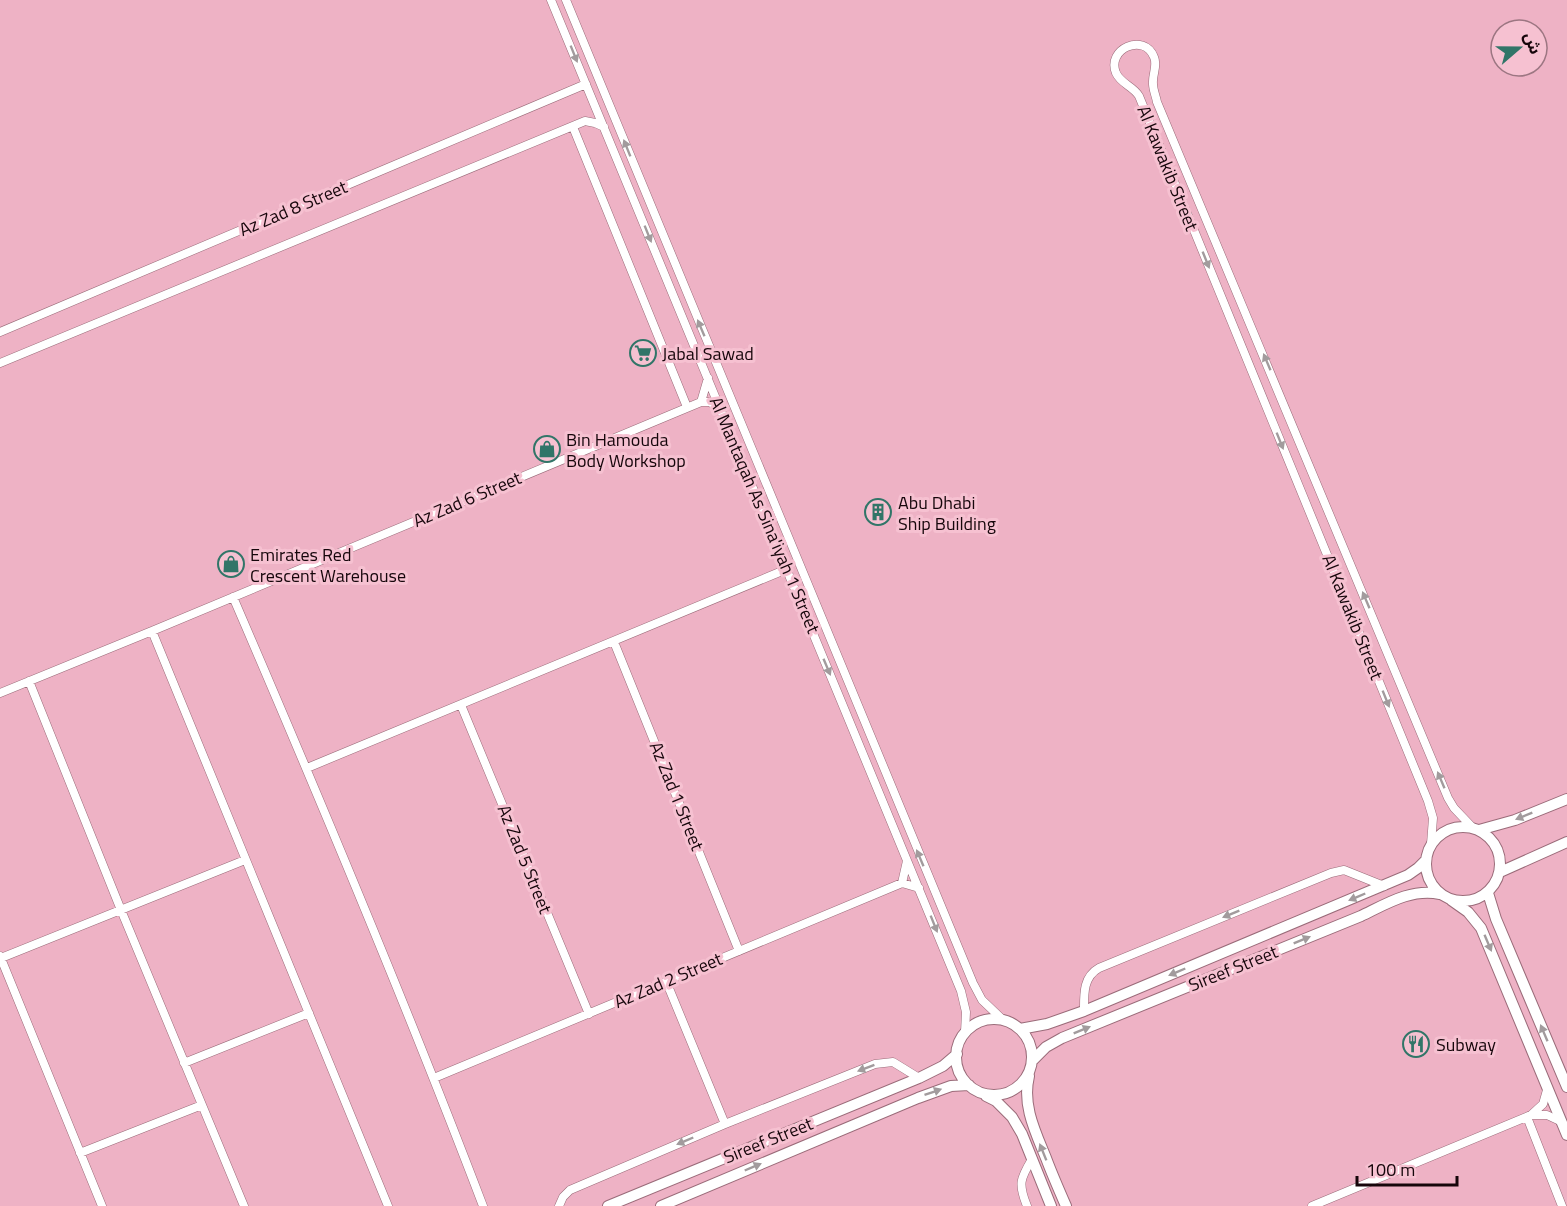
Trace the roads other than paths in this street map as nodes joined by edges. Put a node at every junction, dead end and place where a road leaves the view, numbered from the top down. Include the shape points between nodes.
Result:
1 (551, 0) edge
2 (566, 0) edge
3 (586, 84) junction
4 (594, 103) junction
5 (585, 122) junction
6 (573, 127) junction
7 (604, 127) junction
8 (0, 332) edge
9 (0, 363) edge
10 (708, 378) junction
11 (700, 402) junction
12 (687, 407) junction
13 (720, 408) junction
14 (787, 569) junction
15 (233, 597) junction
16 (152, 631) junction
17 (614, 642) junction
18 (30, 681) junction
19 (0, 693) edge
20 (461, 705) junction
21 (307, 768) junction
22 (1567, 799) edge
23 (1476, 829) junction
24 (1567, 842) edge
25 (1431, 844) junction
26 (245, 860) junction
27 (907, 860) junction
28 (1426, 860) junction
29 (1500, 872) junction
30 (902, 883) junction
31 (1384, 886) junction
32 (919, 888) junction
33 (1488, 893) junction
34 (1440, 894) junction
35 (1451, 900) junction
36 (122, 910) junction
37 (740, 951) junction
38 (1, 957) edge
39 (666, 981) junction
40 (1084, 1011) junction
41 (309, 1013) junction
42 (588, 1014) junction
43 (1003, 1020) junction
44 (1020, 1029) junction
45 (965, 1033) junction
46 (957, 1054) junction
47 (184, 1063) junction
48 (1031, 1065) junction
49 (434, 1078) junction
50 (919, 1078) junction
51 (969, 1085) junction
52 (1567, 1087) edge
53 (1548, 1088) junction
54 (981, 1092) junction
55 (202, 1105) junction
56 (1529, 1116) junction
57 (1562, 1122) junction
58 (725, 1124) junction
59 (1567, 1135) edge
60 (80, 1153) junction
61 (1032, 1159) junction
62 (102, 1206) edge
63 (244, 1206) edge
64 (388, 1206) edge
65 (483, 1206) edge
66 (559, 1206) edge
67 (608, 1206) edge
68 (661, 1206) edge
69 (1027, 1206) edge
70 (1051, 1206) edge
71 (1066, 1206) edge
72 (1312, 1206) edge
73 (1562, 1206) edge

1 -> 3 street, Al Mantaqah As Sina'iyah 1 Street
43 -> 2 street, Al Mantaqah As Sina'iyah 1 Street via 982,1000 972,983
3 - 4 street, Al Mantaqah As Sina'iyah 1 Street
3 - 8 street, Az Zad 8 Street
4 - 5 street
4 - 7 street, Al Mantaqah As Sina'iyah 1 Street
5 - 6 street, Az Zad 8 Street
5 - 7 street
6 - 9 street, Az Zad 8 Street
6 - 12 street
7 -> 10 street, Al Mantaqah As Sina'iyah 1 Street
10 - 11 street
10 - 13 street, Al Mantaqah As Sina'iyah 1 Street
11 - 12 street, Az Zad 6 Street
11 - 13 street
12 - 15 street, Az Zad 6 Street
13 - 14 street, Al Mantaqah As Sina'iyah 1 Street
14 - 17 street
14 -> 27 street, Al Mantaqah As Sina'iyah 1 Street
15 - 16 street, Az Zad 6 Street
15 - 21 street
16 - 18 street, Az Zad 6 Street
16 - 26 street
17 - 20 street
17 - 37 street, Az Zad 1 Street
18 - 19 street, Az Zad 6 Street
18 - 36 street
20 - 21 street
20 - 42 street, Az Zad 5 Street
21 - 49 street
22 -> 23 main road via 1515,820
23 - 25 main road via 1450,829
23 -> 25 street, Al Kawakib Street via 1448,798 1157,102 1152,52 1145,46 1129,45 1116,56 1116,72 1139,96 1428,801 1433,826
23 - 29 main road via 1494,843 1499,852
24 - 29 main road
25 - 28 main road
26 - 36 street
26 - 41 street
27 - 30 street
27 - 32 street, Al Mantaqah As Sina'iyah 1 Street
28 - 31 main road, Sireef Street via 1408,875
28 - 34 main road via 1427,875
29 - 33 main road
30 - 32 street
30 - 37 street, Az Zad 2 Street
31 -> 40 main road, Sireef Street
31 -> 40 street via 1344,870 1331,873 1099,968 1089,975 1084,989
32 -> 45 street, Al Mantaqah As Sina'iyah 1 Street via 963,998
33 - 35 main road via 1470,902
52 -> 33 main road
34 - 35 main road
48 -> 34 main road, Sireef Street via 1046,1047 1062,1038 1404,897 1421,892
35 -> 53 main road via 1481,928
36 - 38 street
36 - 47 street
37 - 39 street, Az Zad 2 Street
38 - 60 street
39 - 42 street, Az Zad 2 Street
39 - 58 street
40 - 44 main road, Sireef Street
41 - 47 street
41 - 64 street
42 - 49 street, Az Zad 2 Street
43 - 44 main road
43 - 45 main road via 982,1021
44 - 48 main road via 1031,1048
45 - 46 main road
46 - 50 main road, Sireef Street via 944,1066
46 - 51 main road via 962,1076
47 - 55 street
48 - 54 main road via 1024,1081 1015,1089 1004,1094
71 -> 48 main road via 1028,1110 1026,1090
49 - 65 street
50 -> 58 street via 893,1062 875,1064
50 - 67 main road, Sireef Street
51 - 54 main road
68 -> 51 main road, Sireef Street via 918,1098 951,1086
53 - 56 street via 1543,1104
53 - 57 main road
54 - 61 main road via 1012,1117
55 - 60 street
55 - 63 street
56 - 57 street via 1547,1115
56 - 72 street
56 - 73 street
57 - 59 main road
58 -> 66 street via 570,1190
60 - 62 street
61 - 69 street via 1020,1182
61 - 70 main road

